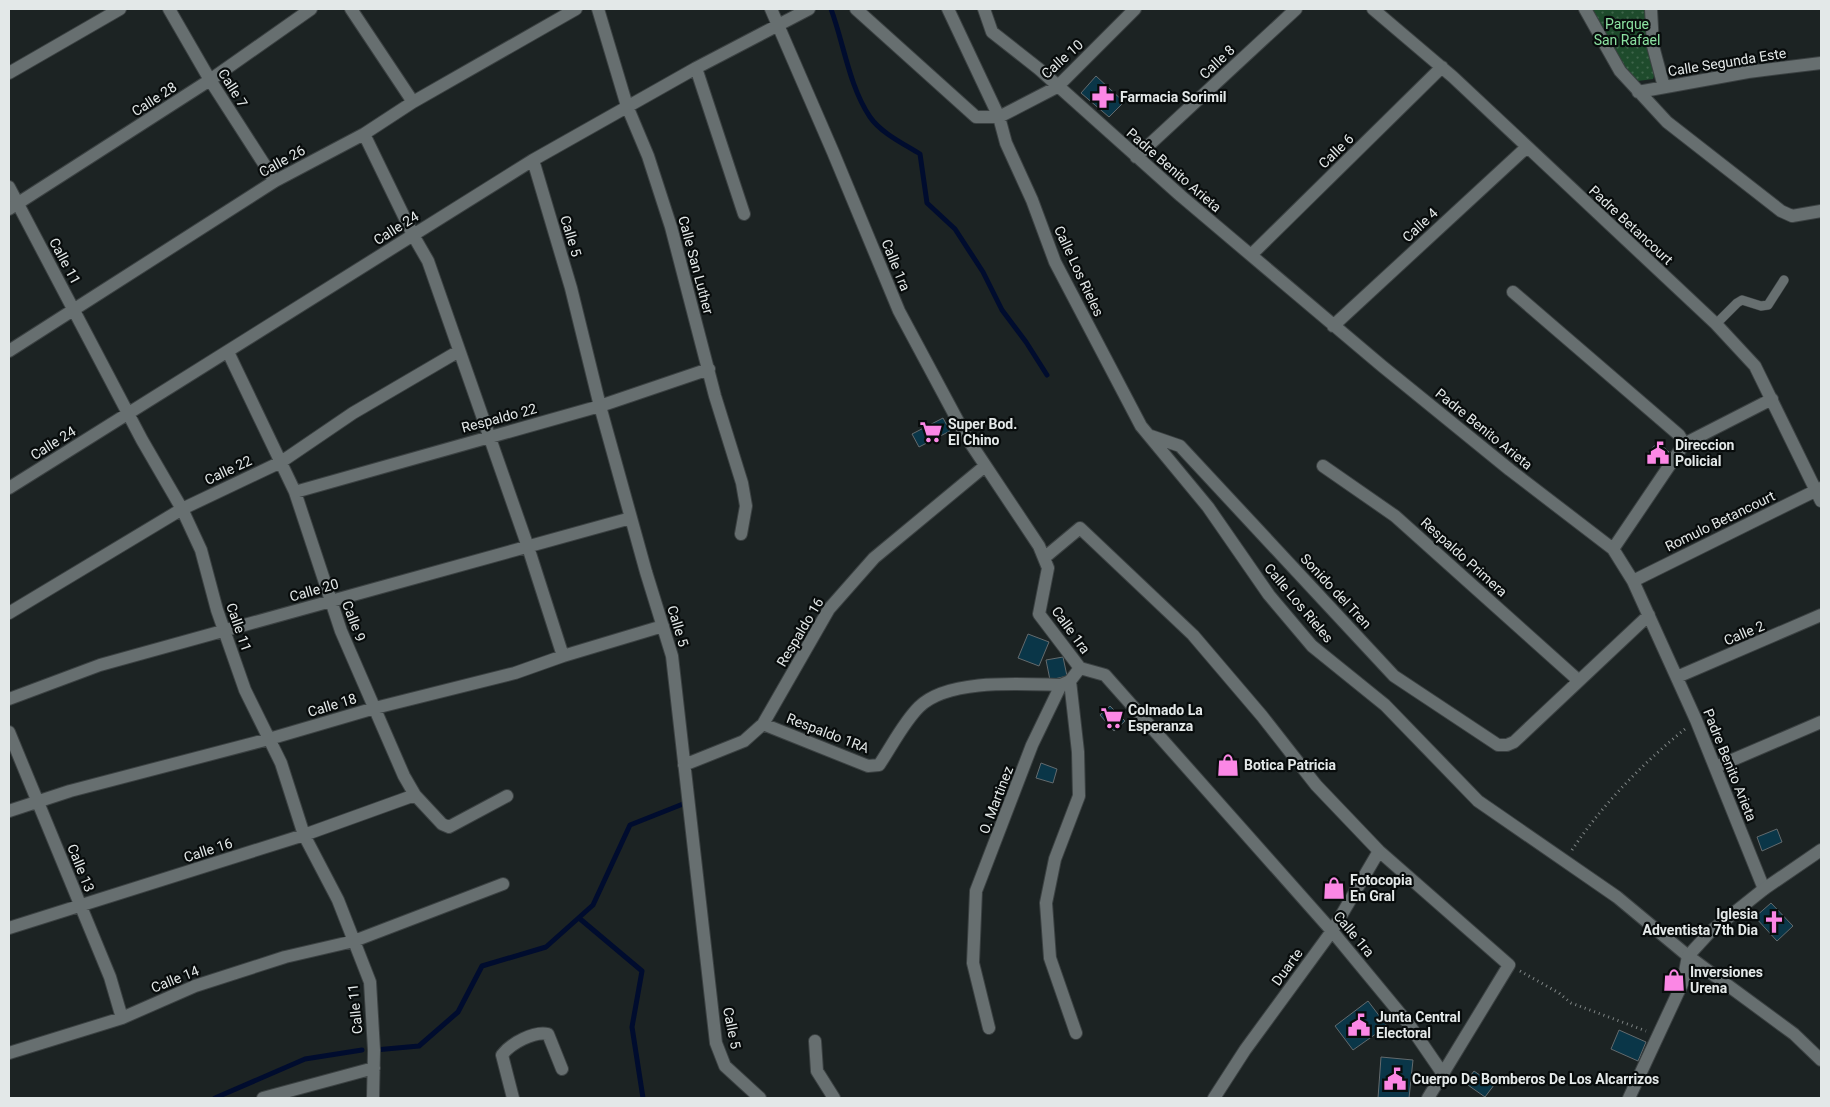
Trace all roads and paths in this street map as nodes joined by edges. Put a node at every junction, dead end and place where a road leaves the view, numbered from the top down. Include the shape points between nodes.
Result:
1 (120, 9) edge
2 (169, 9) edge
3 (311, 9) edge
4 (351, 9) edge
5 (576, 9) edge
6 (598, 9) edge
7 (771, 9) edge
8 (809, 9) edge
9 (856, 9) edge
10 (948, 9) edge
11 (984, 9) edge
12 (1135, 9) edge
13 (1296, 9) edge
14 (1373, 9) edge
15 (1585, 9) edge
16 (1651, 9) edge
17 (778, 23) junction
18 (1821, 63) edge
19 (1442, 67) junction
20 (696, 68) junction
21 (9, 73) edge
22 (210, 80) junction
23 (1057, 87) junction
24 (1664, 87) junction
25 (1638, 92) junction
26 (413, 102) junction
27 (626, 106) junction
28 (999, 117) junction
29 (364, 134) junction
30 (1527, 147) junction
31 (1136, 157) junction
32 (533, 160) junction
33 (275, 181) junction
34 (9, 187) edge
35 (13, 206) edge
36 (1821, 211) edge
37 (744, 214) dead end
38 (413, 236) junction
39 (1251, 255) junction
40 (1784, 280) dead end
41 (1513, 292) dead end
42 (74, 311) junction
43 (1716, 324) junction
44 (1333, 326) junction
45 (459, 351) junction
46 (9, 352) edge
47 (228, 352) junction
48 (709, 369) junction
49 (1772, 399) junction
50 (600, 406) junction
51 (128, 413) junction
52 (490, 436) junction
53 (1151, 436) junction
54 (1684, 444) junction
55 (281, 462) junction
56 (986, 466) junction
57 (1323, 466) dead end
58 (9, 488) edge
59 (296, 492) junction
60 (1820, 493) edge
61 (182, 509) junction
62 (631, 518) junction
63 (741, 534) dead end
64 (528, 547) junction
65 (1613, 549) junction
66 (1044, 558) junction
67 (1633, 581) junction
68 (330, 601) junction
69 (9, 613) edge
70 (1648, 615) junction
71 (1821, 615) edge
72 (663, 626) junction
73 (225, 631) junction
74 (563, 656) junction
75 (1080, 668) junction
76 (1677, 677) junction
77 (1578, 680) junction
78 (1066, 683) junction
79 (9, 699) edge
80 (375, 708) junction
81 (1696, 720) junction
82 (1821, 722) edge
83 (763, 724) junction
84 (9, 732) edge
85 (269, 739) junction
86 (684, 765) junction
87 (1716, 767) junction
88 (415, 795) junction
89 (507, 796) dead end
90 (38, 802) junction
91 (9, 811) edge
92 (304, 835) junction
93 (1821, 850) edge
94 (1379, 851) junction
95 (1564, 861) junction
96 (503, 884) dead end
97 (1764, 889) junction
98 (80, 906) junction
99 (9, 928) edge
100 (1332, 931) junction
101 (354, 941) junction
102 (1688, 956) junction
103 (1509, 965) junction
104 (122, 1018) junction
105 (989, 1028) dead end
106 (1076, 1033) dead end
107 (1659, 1036) junction
108 (815, 1041) dead end
109 (9, 1053) edge
110 (1821, 1060) edge
111 (374, 1068) junction
112 (562, 1069) dead end
113 (1443, 1074) junction
114 (263, 1098) edge
115 (373, 1098) edge
116 (513, 1098) edge
117 (760, 1098) edge
118 (834, 1098) edge
119 (1214, 1098) edge
120 (1428, 1098) edge
121 (1629, 1098) edge

1 - 21 street
2 - 22 street, Calle 7
3 - 22 street, Calle 28
4 - 26 street
5 - 26 street, Calle 26
6 - 27 street, Calle San Luther
7 - 17 street, Calle 1ra
8 - 17 street, Calle 24
9 - 28 street via 976,117
10 - 28 street, Calle Los Rieles
11 - 23 street, Padre Benito Arieta via 992,32
12 - 23 street, Calle 10
13 - 31 street, Calle 8
14 - 19 street, Padre Betancourt
15 - 25 street via 1620,71
16 - 24 street via 1653,46
17 - 20 street, Calle 24
17 - 56 street, Calle 1ra via 899,311 967,438
18 - 24 street, Calle Segunda Este
19 - 30 street, Padre Betancourt
19 - 39 street, Calle 6
20 - 27 street, Calle 24
20 - 37 street
22 - 33 street, Calle 7
22 - 35 street, Calle 28
23 - 28 street, Calle 10
23 - 31 street, Padre Benito Arieta
24 - 25 street, Calle Segunda Este
25 - 36 street via 1667,122 1769,204 1792,216
26 - 29 street, Calle 26
27 - 32 street, Calle 24
27 - 48 street, Calle San Luther via 648,156 671,227
28 - 53 street, Calle Los Rieles via 1006,143 1055,262 1140,426
29 - 33 street, Calle 26
29 - 38 street
30 - 43 street, Padre Betancourt
30 - 44 street, Calle 4
31 - 39 street, Padre Benito Arieta
32 - 38 street, Calle 24
32 - 50 street, Calle 5 via 571,288
33 - 42 street, Calle 26
34 - 35 street, Calle 11
35 - 42 street, Calle 11
38 - 45 street via 428,260
38 - 47 street, Calle 24
39 - 44 street, Padre Benito Arieta
40 - 43 lane via 1768,304 1761,306 1742,300
41 - 54 street via 1679,435
42 - 46 street, Calle 26
42 - 51 street, Calle 11
43 - 49 street, Padre Betancourt via 1755,366
44 - 65 street, Padre Benito Arieta
45 - 52 street
45 - 55 street, Calle 22 via 353,413
47 - 51 street, Calle 24
47 - 55 street, Calle 9
48 - 50 street, Respaldo 22
48 - 63 street, Calle San Luther via 742,483 746,506
49 - 54 street
49 - 60 street, Padre Betancourt
50 - 52 street, Respaldo 22
50 - 62 street, Calle 5
51 - 58 street, Calle 24
51 - 61 street, Calle 11
52 - 59 street, Respaldo 22
52 - 64 street
53 - 77 street, Sonido del Tren via 1180,446 1394,676 1498,745 1514,742
53 - 95 street, Calle Los Rieles via 1208,507 1269,595 1312,646 1384,706 1478,801
54 - 65 street
55 - 59 street, Calle 9
55 - 61 street, Calle 22
56 - 66 street, Calle 1ra
56 - 83 street, Respaldo 16 via 874,558 830,609
57 - 77 street, Respaldo Primera via 1395,516
59 - 68 street, Calle 9
60 - 67 street, Romulo Betancourt
61 - 69 street, Calle 22
61 - 73 street, Calle 11 via 201,550
62 - 64 street, Calle 20
62 - 72 street, Calle 5
64 - 68 street, Calle 20
64 - 74 street
65 - 67 street, Padre Benito Arieta
66 - 75 street, Calle 1ra via 1048,568 1039,614
66 - 94 street via 1080,528 1192,635 1316,785
67 - 70 street, Padre Benito Arieta
68 - 73 street, Calle 20
68 - 80 street, Calle 9
70 - 76 street, Padre Benito Arieta
70 - 77 street
71 - 76 street, Calle 2
72 - 74 street, Calle 18
72 - 86 street, Calle 5 via 672,656
73 - 79 street, Calle 20 via 100,665
73 - 85 street, Calle 11 via 245,690
74 - 80 street, Calle 18 via 515,673
75 - 78 street
75 - 100 street, Calle 1ra via 1105,675
76 - 81 street, Padre Benito Arieta
78 - 83 street, Respaldo 1RA via 992,682 944,693 919,706 879,765 868,766
78 - 105 street, O. Martinez via 1032,745 976,891 973,963
78 - 106 street via 1078,752 1079,796 1055,859 1046,903 1050,958
80 - 85 street, Calle 18
80 - 88 street, Calle 9
81 - 87 street, Padre Benito Arieta
81 - 95 path via 1671,740 1590,822
82 - 87 street
83 - 86 street, Respaldo 16 via 744,741
84 - 90 street, Calle 13
85 - 90 street, Calle 18
85 - 92 street, Calle 11 via 281,763
86 - 117 street, Calle 5 via 716,1042 726,1066
87 - 97 street, Padre Benito Arieta
88 - 89 street, Calle 9 via 442,824 450,827
88 - 92 street, Calle 16
90 - 91 street, Calle 18
90 - 98 street, Calle 13
92 - 98 street, Calle 16
92 - 101 street, Calle 11 via 338,900
93 - 97 street
94 - 100 street, Duarte
94 - 103 street
95 - 102 street, Calle Los Rieles via 1617,897
96 - 101 street, Calle 14
97 - 102 street via 1710,932
98 - 99 street, Calle 16
98 - 104 street, Calle 13 via 110,977
100 - 113 street, Calle 1ra via 1408,1022
100 - 119 street, Duarte
101 - 104 street, Calle 14 via 285,957 195,986
101 - 111 street, Calle 11 via 370,982
102 - 107 street via 1684,982
102 - 110 street, Calle Los Rieles via 1794,1034
103 - 107 path via 1572,1003
103 - 113 street
104 - 109 street, Calle 14
107 - 121 street
108 - 118 street via 818,1071
111 - 114 street
111 - 115 street, Calle 11
112 - 116 street via 548,1034 541,1032 509,1046 502,1054
113 - 120 street

